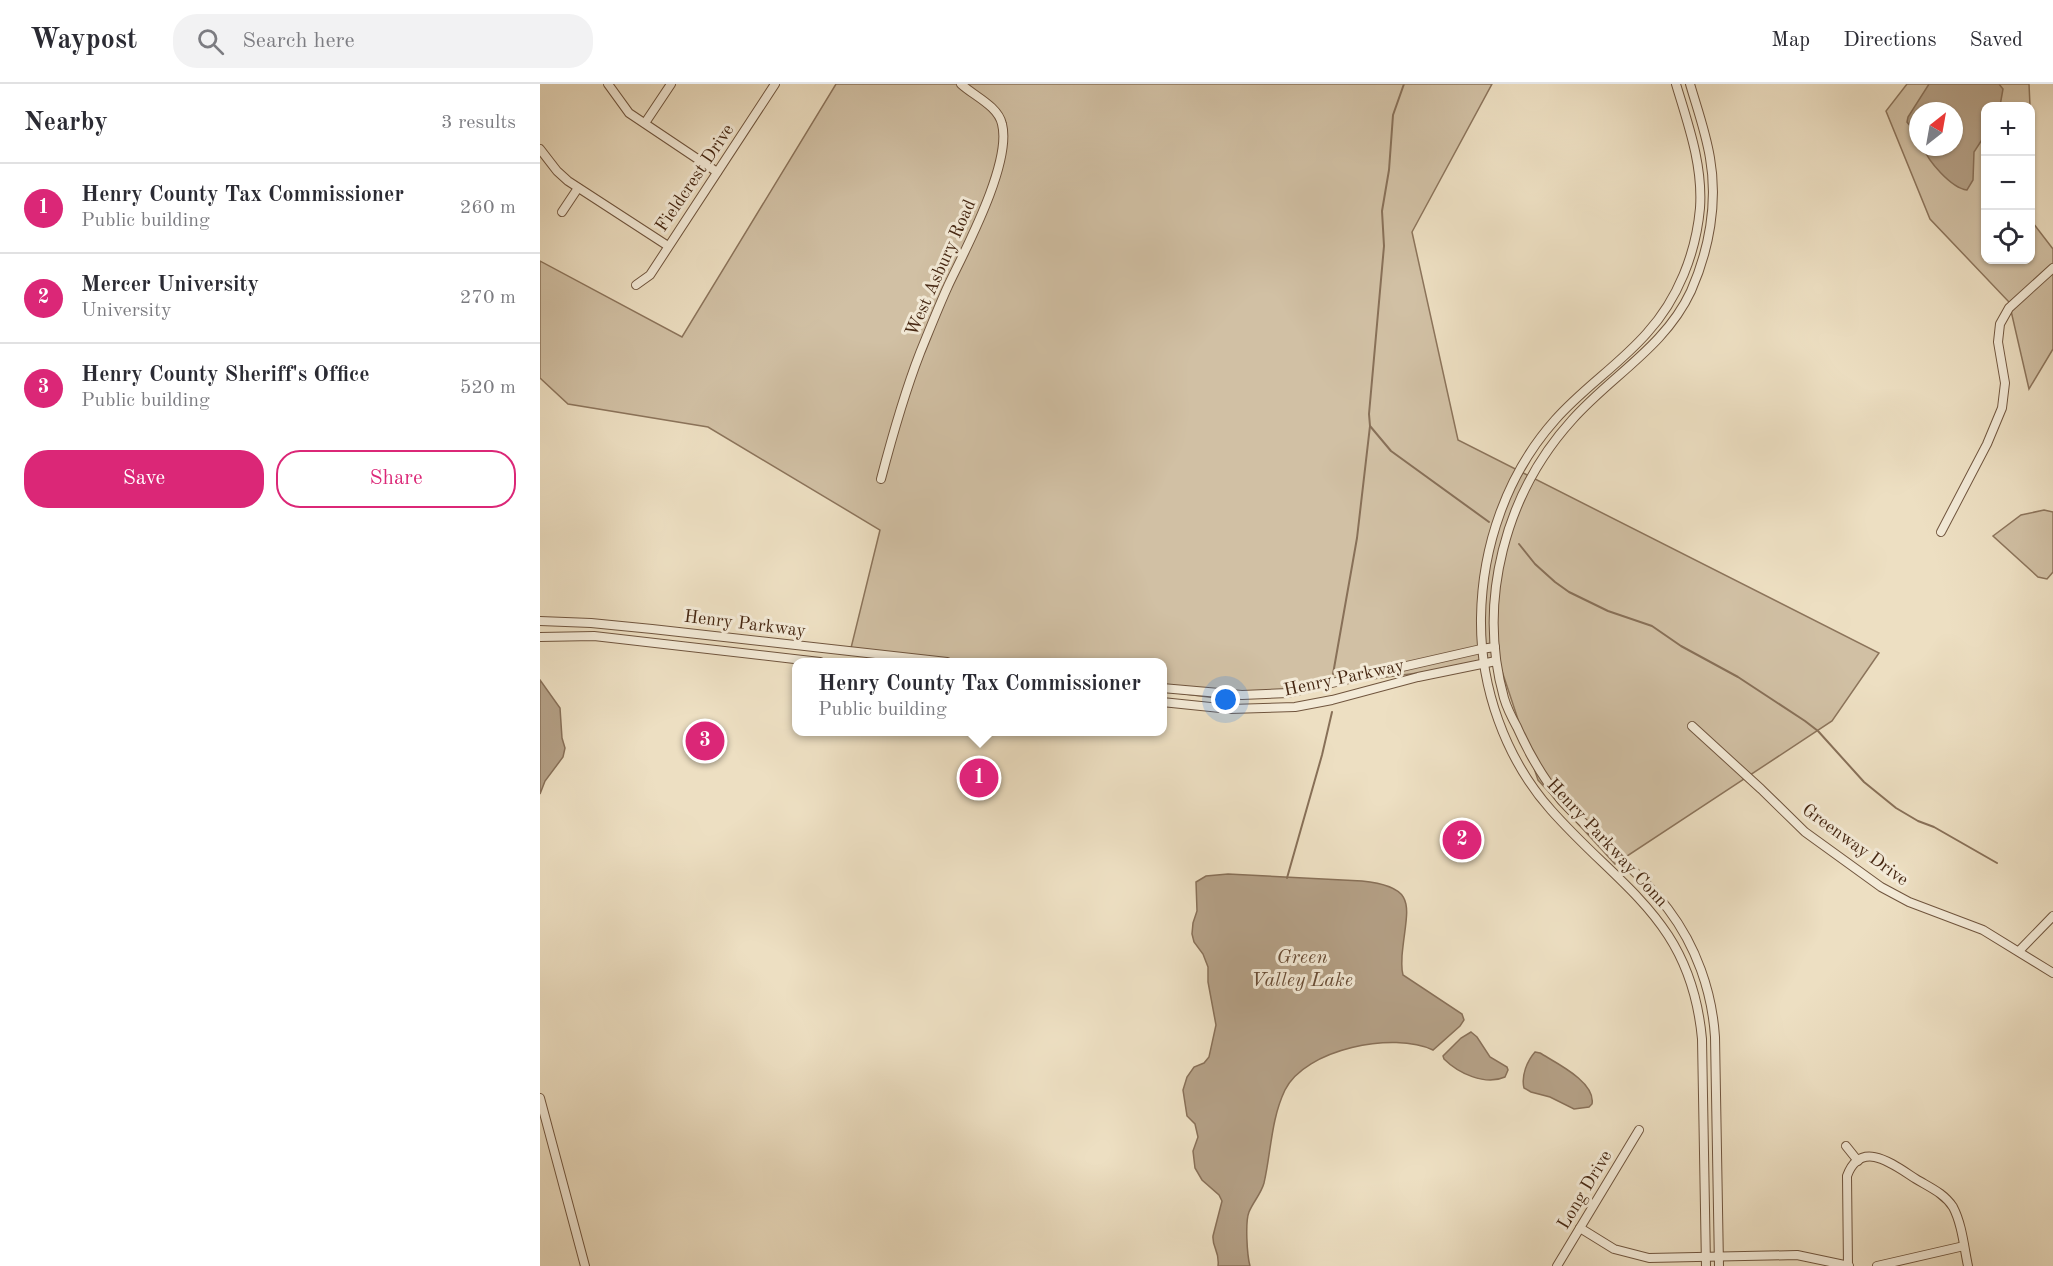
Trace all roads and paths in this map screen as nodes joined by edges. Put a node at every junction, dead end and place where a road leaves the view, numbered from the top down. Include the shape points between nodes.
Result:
1 (608, 84) edge
2 (671, 84) edge
3 (775, 84) edge
4 (961, 84) edge
5 (1676, 84) edge
6 (1690, 84) edge
7 (645, 123) junction
8 (540, 148) edge
9 (717, 172) junction
10 (578, 188) junction
11 (562, 212) dead end
12 (668, 246) junction
13 (2053, 268) edge
14 (636, 285) dead end
15 (881, 479) dead end
16 (1941, 532) dead end
17 (540, 621) edge
18 (540, 637) edge
19 (1495, 647) junction
20 (1481, 649) junction
21 (905, 658) edge
22 (792, 660) edge
23 (1496, 661) junction
24 (1484, 663) junction
25 (1167, 688) edge
26 (1167, 703) edge
27 (1692, 726) dead end
28 (2053, 916) edge
29 (2019, 951) junction
30 (2053, 973) edge
31 (540, 1098) edge
32 (1639, 1130) dead end
33 (1846, 1146) dead end
34 (1858, 1161) junction
35 (1580, 1228) junction
36 (1964, 1246) junction
37 (1706, 1262) edge
38 (1719, 1262) edge
39 (585, 1266) edge
40 (1557, 1266) edge
41 (1848, 1266) edge
42 (1877, 1266) edge
43 (1968, 1266) edge

1 - 7 street via 630,112
2 - 7 street
3 - 9 street, Fieldcrest Drive
4 - 15 street, West Asbury Road via 998,114 1003,146 982,214 911,377
5 - 20 street, Henry Parkway Conn via 1699,176 1700,206 1690,256 1676,291 1652,327 1571,402 1516,476 1488,552
6 - 19 street, Henry Parkway Conn via 1713,183 1710,229 1701,265 1685,302 1658,340 1574,418 1533,472 1514,515 1500,563 1494,608
7 - 9 street
8 - 10 street via 557,171
9 - 12 street, Fieldcrest Drive
10 - 11 street
10 - 12 street
12 - 14 street, Fieldcrest Drive via 650,275
13 - 16 street via 2009,308 2000,324 1998,342 2005,383 2002,408
17 - 21 street, Henry Parkway via 652,628
18 - 22 street, Henry Parkway via 594,636
19 - 20 street, Henry Parkway
19 - 23 street, Henry Parkway Conn
20 - 24 street, Henry Parkway Conn
20 - 25 street, Henry Parkway via 1288,693 1242,695
23 - 24 street, Henry Parkway
23 - 38 street, Henry Parkway Conn via 1504,700 1545,781 1666,907 1704,977 1715,1031
24 - 26 street, Henry Parkway via 1295,706 1230,709
24 - 37 street, Henry Parkway Conn via 1509,747 1533,787 1654,914 1689,975 1702,1039
27 - 29 street, Greenway Drive via 1805,832 1881,887 1909,902 1972,925
28 - 29 street
29 - 30 street, Greenway Drive
31 - 39 street
32 - 35 street, Long Drive
33 - 34 street
34 - 36 street via 1883,1158 1941,1194 1954,1210
34 - 41 street via 1846,1179
35 - 37 street via 1614,1249 1640,1257
35 - 40 street, Long Drive
36 - 42 street
36 - 43 street
37 - 38 street
38 - 41 street via 1797,1255

